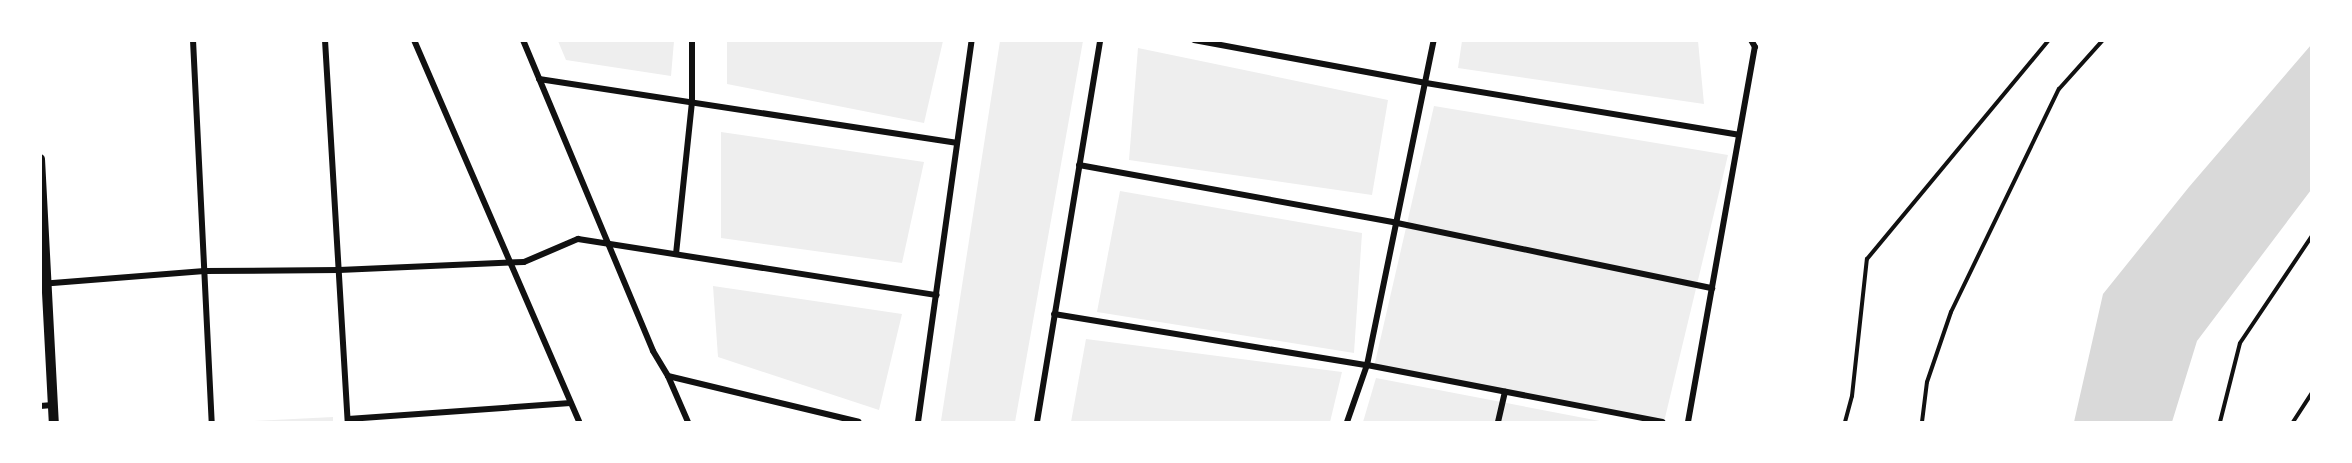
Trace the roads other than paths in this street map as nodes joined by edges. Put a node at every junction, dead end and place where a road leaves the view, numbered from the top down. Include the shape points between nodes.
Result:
1 (193, 40) edge
2 (325, 40) edge
3 (414, 40) edge
4 (523, 40) edge
5 (692, 40) edge
6 (972, 40) edge
7 (1100, 40) edge
8 (1194, 40) edge
9 (1434, 40) edge
10 (1752, 40) edge
11 (539, 79) junction
12 (1425, 83) junction
13 (692, 102) junction
14 (1739, 135) junction
15 (956, 143) junction
16 (40, 159) edge
17 (1079, 165) junction
18 (1397, 223) junction
19 (609, 243) junction
20 (676, 254) junction
21 (508, 261) junction
22 (339, 270) junction
23 (204, 271) junction
24 (43, 284) edge
25 (1712, 288) junction
26 (937, 295) junction
27 (1054, 314) junction
28 (1367, 365) junction
29 (668, 376) junction
30 (1505, 392) junction
31 (570, 403) junction
32 (53, 405) junction
33 (40, 406) edge
34 (348, 421) edge
35 (54, 423) edge
36 (212, 423) edge
37 (579, 423) edge
38 (688, 423) edge
39 (859, 423) edge
40 (918, 423) edge
41 (1037, 423) edge
42 (1347, 423) edge
43 (1498, 423) edge
44 (1663, 423) edge
45 (1688, 423) edge

1 - 23 street
2 - 22 street
3 - 21 street
4 - 11 street
5 - 13 street
6 - 15 street
7 - 17 street
8 - 12 street
9 - 12 street
10 - 14 street via 1755,47
11 - 13 street
11 - 19 street
12 - 14 street
12 - 18 street
13 - 15 street
13 - 20 street
14 - 25 street
15 - 26 street
16 - 24 street
17 - 18 street
17 - 27 street
18 - 25 street
18 - 28 street
19 - 20 street
19 - 21 street via 578,239 524,262
19 - 29 street via 653,351
20 - 26 street
21 - 22 street
21 - 31 street
22 - 23 street
22 - 34 street
23 - 24 street
23 - 36 street
24 - 32 street
25 - 45 street
26 - 40 street
27 - 28 street
27 - 41 street
28 - 30 street
28 - 42 street
29 - 38 street
29 - 39 street
30 - 43 street
30 - 44 street
31 - 34 street
31 - 37 street
32 - 33 street
32 - 35 street

